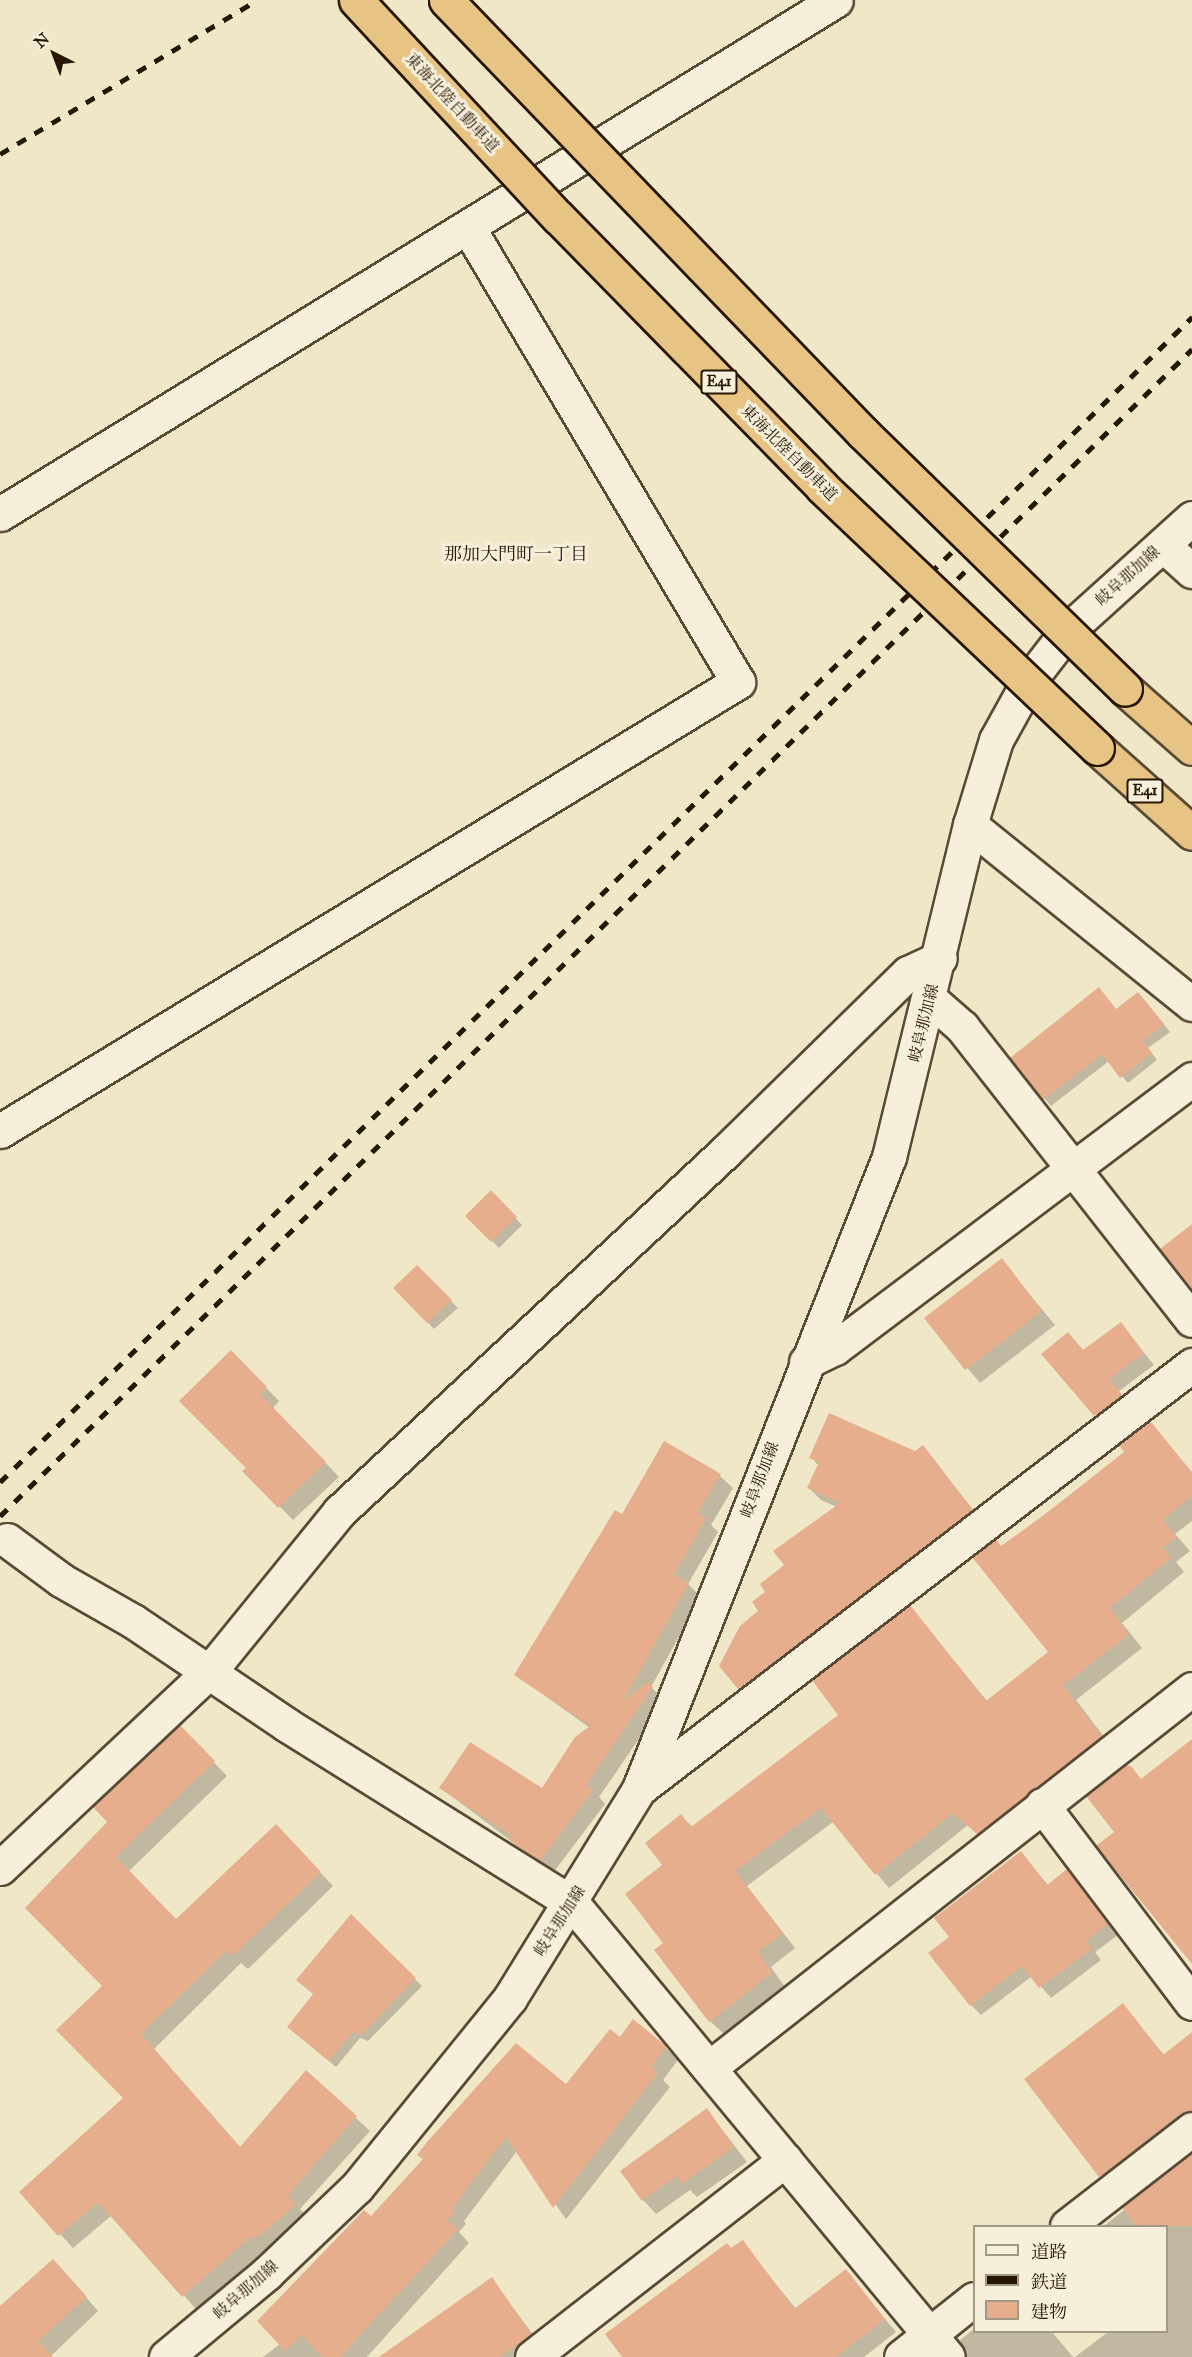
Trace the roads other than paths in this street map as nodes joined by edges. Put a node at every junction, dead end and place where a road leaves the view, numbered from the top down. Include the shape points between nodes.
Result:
1 (356, 0) edge
2 (446, 0) edge
3 (836, 0) edge
4 (468, 227) junction
5 (0, 514) edge
6 (1192, 518) edge
7 (1162, 545) junction
8 (1192, 572) edge
9 (1192, 748) edge
10 (970, 825) junction
11 (1192, 833) edge
12 (940, 958) junction
13 (930, 999) junction
14 (1192, 1004) edge
15 (1192, 1078) edge
16 (0, 1131) edge
17 (1073, 1168) junction
18 (1192, 1320) edge
19 (806, 1362) junction
20 (1192, 1365) edge
21 (7, 1540) dead end
22 (209, 1672) junction
23 (1192, 1689) edge
24 (639, 1790) junction
25 (1042, 1805) junction
26 (0, 1868) edge
27 (572, 1903) junction
28 (1192, 2003) edge
29 (709, 2068) junction
30 (1192, 2129) edge
31 (785, 2160) junction
32 (1068, 2225) edge
33 (973, 2302) edge
34 (939, 2345) edge
35 (166, 2357) edge
36 (532, 2357) edge
37 (901, 2357) edge

1 - 11 highway, 東海北陸自動車道 / E41, bridge via 558,218 822,487
2 - 9 highway, bridge via 863,433 1125,689
3 - 4 street
4 - 5 street
4 - 16 street via 738,682
6 - 7 street, 岐阜那加線
7 - 8 street
7 - 10 street, 岐阜那加線 via 1068,630 1028,682 996,740
10 - 12 street, 岐阜那加線
10 - 14 street
12 - 13 street, 岐阜那加線
12 - 22 street via 908,973 724,1152 339,1512
13 - 17 street via 962,1027
13 - 19 street, 岐阜那加線 via 889,1157
15 - 17 street
17 - 18 street
17 - 19 street via 835,1348
19 - 24 street, 岐阜那加線
20 - 24 street
21 - 22 street via 61,1580 133,1621
22 - 26 street
22 - 27 street
23 - 25 street
24 - 27 street, 岐阜那加線
25 - 28 street
25 - 29 street
27 - 29 street
27 - 35 street, 岐阜那加線 via 510,1998 357,2187 267,2273
29 - 31 street
30 - 32 street
31 - 34 street
31 - 36 street
33 - 34 street
34 - 37 street

